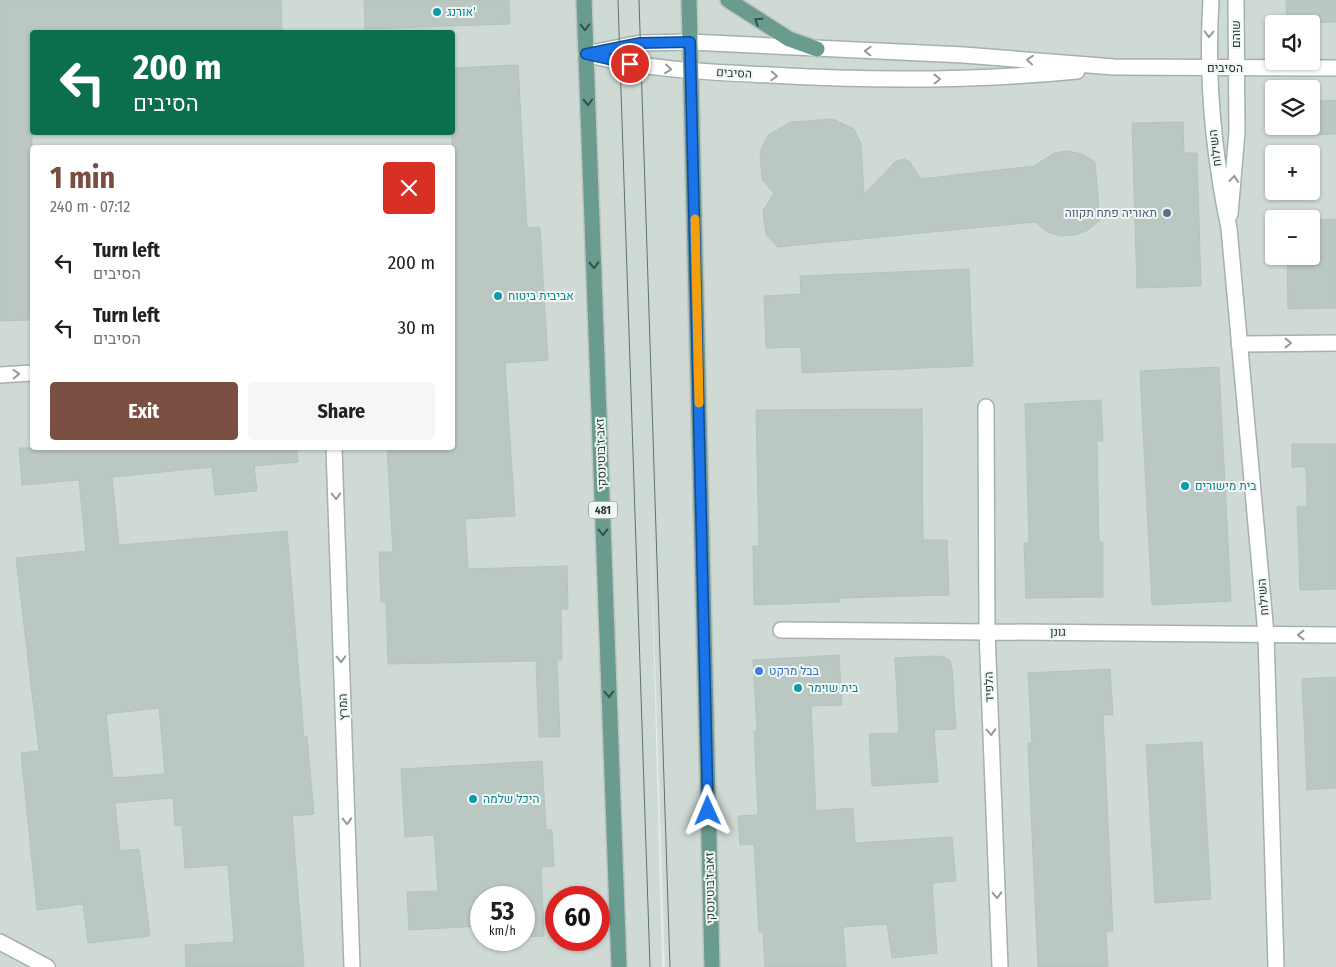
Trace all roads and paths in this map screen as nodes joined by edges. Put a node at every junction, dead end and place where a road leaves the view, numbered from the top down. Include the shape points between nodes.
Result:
1 (584, 0) edge
2 (689, 0) edge
3 (728, 0) edge
4 (1211, 0) edge
5 (1236, 0) edge
6 (690, 42) junction
7 (817, 49) junction
8 (586, 54) junction
9 (1114, 67) junction
10 (1209, 68) junction
11 (1236, 68) junction
12 (1336, 68) edge
13 (691, 71) junction
14 (1229, 228) junction
15 (1336, 343) edge
16 (1239, 344) junction
17 (30, 373) edge
18 (0, 375) edge
19 (986, 407) dead end
20 (334, 450) edge
21 (781, 630) dead end
22 (987, 631) junction
23 (1266, 634) junction
24 (1336, 635) edge
25 (0, 942) edge
26 (47, 967) edge
27 (352, 967) edge
28 (619, 967) edge
29 (712, 967) edge
30 (1000, 967) edge
31 (1276, 967) edge

1 -> 8 main road, זאב ז'בוטינסקי / 481
2 - 6 main road, זאב ז'בוטינסקי
7 -> 3 main road via 789,39
4 -> 10 street
5 - 11 street, שוהם
6 - 7 street, הסיבים
6 - 8 street, הסיבים via 640,43
6 - 13 main road, זאב ז'בוטינסקי
9 -> 7 street, הסיבים via 964,55
8 -> 13 street, הסיבים
8 -> 28 main road, זאב ז'בוטינסקי / 481
9 - 10 street, הסיבים
13 -> 9 street, הסיבים via 844,79 932,79 1018,77
10 - 11 street, הסיבים
10 - 14 street, השילוח via 1212,135
11 - 12 street, הסיבים
14 -> 11 street, השילוח via 1235,171
13 - 29 main road, זאב ז'בוטינסקי
14 - 16 street, השילוח
16 -> 15 street
16 - 23 street, השילוח
18 -> 17 street
19 - 22 street, הלפיד
20 -> 27 street, המרץ
21 - 22 street, גונן
22 - 23 street, גונן
22 -> 30 street, הלפיד
24 -> 23 street, גונן
23 - 31 street, השילוח
25 - 26 street

